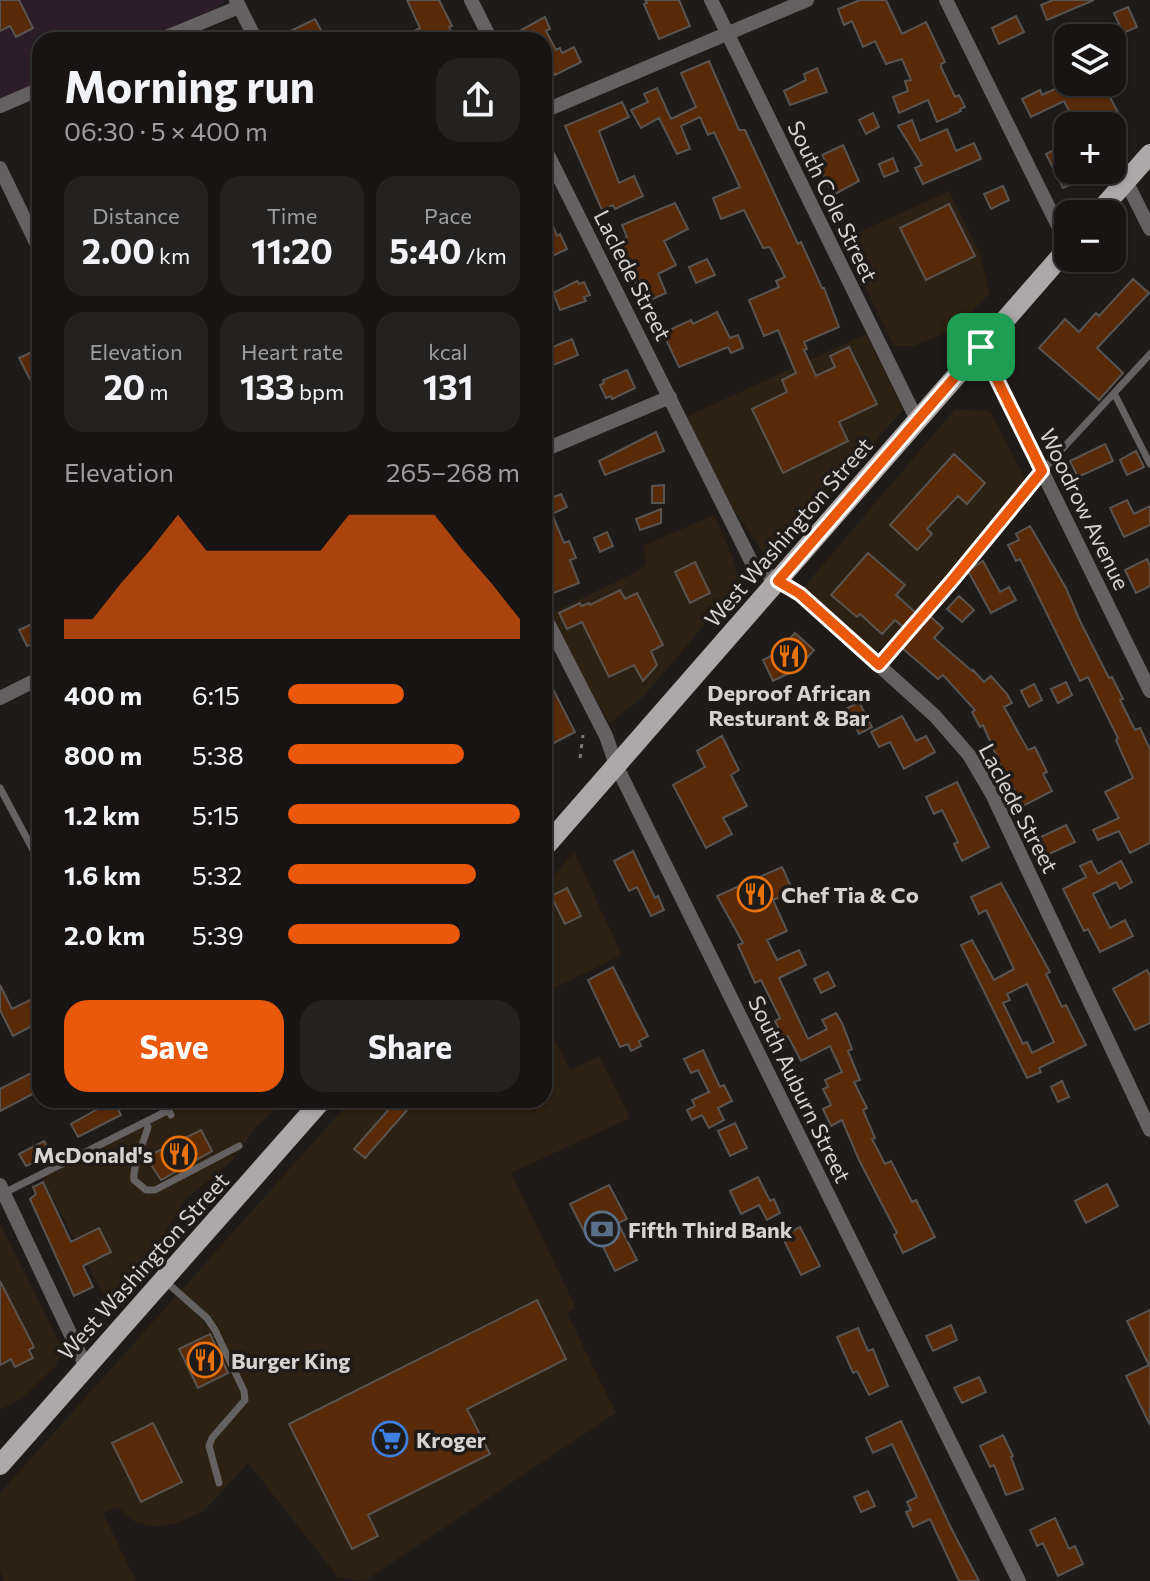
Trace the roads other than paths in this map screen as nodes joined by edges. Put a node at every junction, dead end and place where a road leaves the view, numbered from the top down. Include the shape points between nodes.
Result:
1 (471, 0) edge
2 (711, 0) edge
3 (807, 0) edge
4 (946, 0) edge
5 (238, 3) edge
6 (176, 32) edge
7 (252, 32) edge
8 (487, 32) edge
9 (728, 33) junction
10 (32, 92) edge
11 (0, 106) edge
12 (552, 108) edge
13 (1150, 154) edge
14 (552, 163) edge
15 (0, 168) edge
16 (1126, 181) joint
17 (1123, 184) edge
18 (1109, 200) edge
19 (1054, 219) edge
20 (1150, 229) edge
21 (32, 234) edge
22 (1054, 263) edge
23 (981, 347) junction
24 (1150, 354) edge
25 (1114, 393) junction
26 (670, 397) junction
27 (917, 420) junction
28 (552, 447) edge
29 (1150, 464) edge
30 (1042, 471) junction
31 (778, 581) junction
32 (552, 631) edge
33 (879, 665) junction
34 (32, 682) edge
35 (1150, 691) edge
36 (0, 698) edge
37 (616, 765) junction
38 (0, 788) edge
39 (552, 839) edge
40 (32, 848) edge
41 (168, 1108) edge
42 (315, 1108) edge
43 (148, 1127) dead end
44 (1150, 1130) edge
45 (239, 1146) dead end
46 (2, 1189) edge
47 (163, 1280) junction
48 (86, 1367) junction
49 (0, 1465) edge
50 (219, 1483) dead end
51 (1019, 1581) edge

1 - 8 street
2 - 9 street, South Cole Street
3 - 9 street
4 - 19 street
5 - 6 street
5 - 7 street
9 - 12 street
9 - 27 street, South Cole Street
10 - 11 street
13 - 16 main road
14 - 26 street, Laclede Street
15 - 21 street
16 - 20 street
17 - 18 main road
22 - 23 main road, West Washington Street
23 - 27 main road, West Washington Street
23 - 30 street, Woodrow Avenue
24 - 25 lane
25 - 29 lane
25 - 30 lane
26 - 28 street
26 - 31 street, Laclede Street via 753,565
27 - 31 main road, West Washington Street
30 - 33 lane
30 - 35 street, Woodrow Avenue
31 - 33 street, Laclede Street via 800,594
31 - 37 main road, West Washington Street
32 - 37 street, South Auburn Street
33 - 44 street, Laclede Street via 944,725 986,783
34 - 36 street
37 - 39 main road, West Washington Street
37 - 51 street, South Auburn Street
38 - 40 lane
41 - 46 lane via 170,1112
42 - 47 main road, West Washington Street
43 - 45 lane via 133,1172 146,1190
46 - 48 street
47 - 48 main road, West Washington Street
47 - 50 lane via 207,1318 244,1391 245,1400 209,1446
48 - 49 main road, West Washington Street

